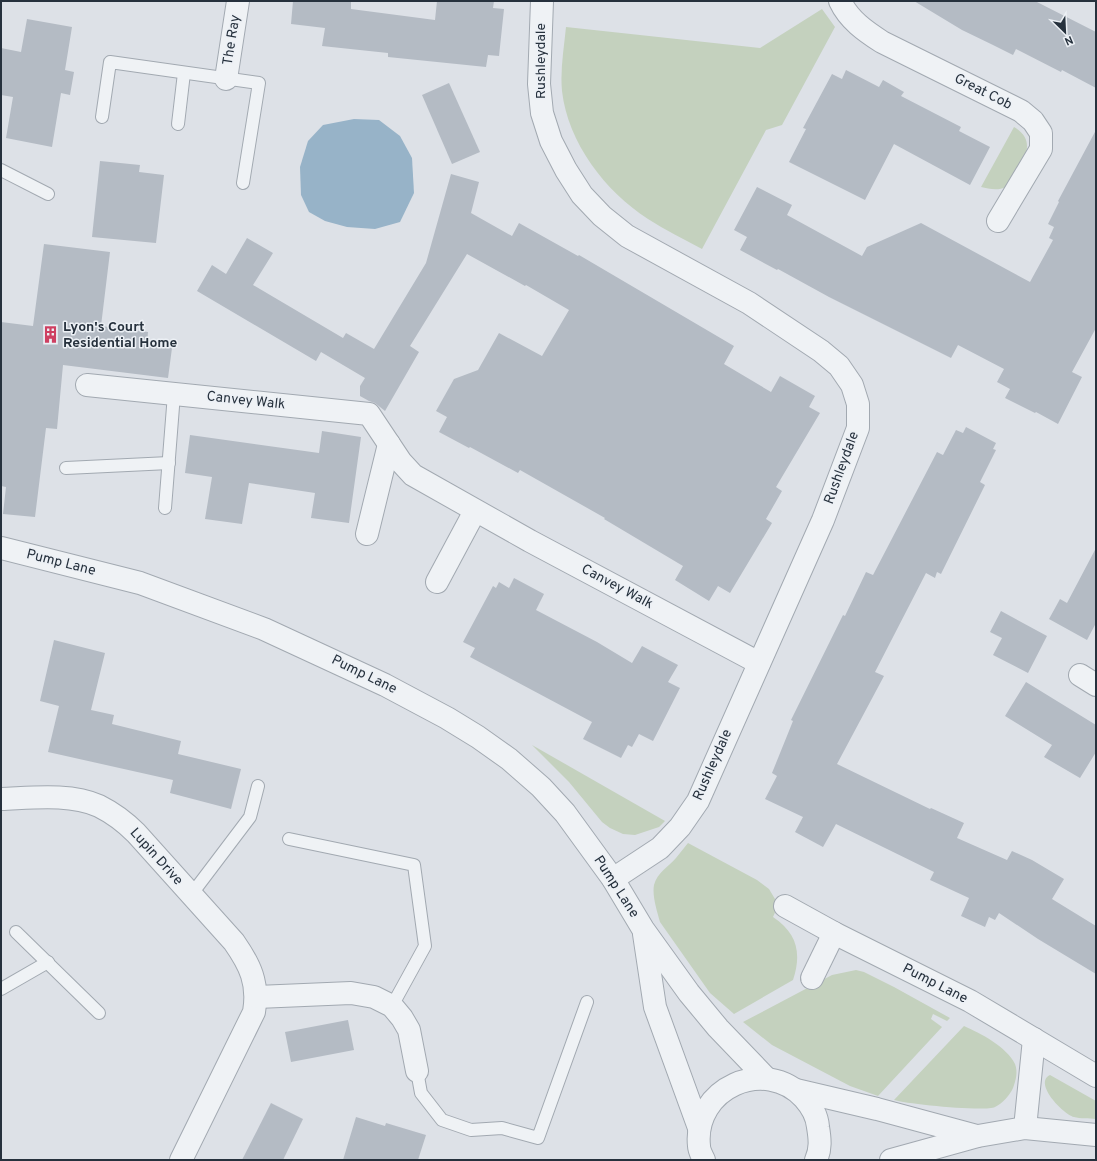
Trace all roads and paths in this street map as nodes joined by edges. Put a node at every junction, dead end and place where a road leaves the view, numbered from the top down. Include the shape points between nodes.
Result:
1 (238, 1) edge
2 (542, 1) edge
3 (840, 1) edge
4 (184, 73) junction
5 (226, 79) junction
6 (102, 118) dead end
7 (178, 124) dead end
8 (1, 170) edge
9 (243, 183) dead end
10 (48, 194) dead end
11 (998, 221) dead end
12 (87, 385) dead end
13 (174, 394) junction
14 (389, 444) junction
15 (169, 463) junction
16 (66, 468) dead end
17 (165, 508) dead end
18 (475, 511) junction
19 (367, 534) dead end
20 (1, 548) edge
21 (437, 582) dead end
22 (759, 662) junction
23 (258, 786) dead end
24 (1, 799) edge
25 (289, 839) dead end
26 (613, 879) junction
27 (191, 895) junction
28 (785, 906) dead end
29 (643, 929) junction
30 (16, 932) dead end
31 (834, 932) junction
32 (48, 962) junction
33 (812, 978) dead end
34 (1, 989) edge
35 (257, 997) junction
36 (587, 1002) dead end
37 (392, 1006) junction
38 (99, 1013) dead end
39 (1034, 1039) junction
40 (417, 1071) joint
41 (1096, 1076) edge
42 (766, 1078) junction
43 (796, 1090) junction
44 (1025, 1128) junction
45 (1096, 1135) edge
46 (978, 1136) junction
47 (699, 1149) edge
48 (181, 1160) edge
49 (816, 1160) edge
50 (891, 1160) edge

1 - 5 street, The Ray
2 - 22 street, Rushleydale via 539,84 542,113 554,147 582,195 602,216 627,236 749,303 821,351 839,366 852,385 858,404 858,428 823,520
3 - 11 street, Great Cob via 848,15 863,30 882,42 1021,111 1033,121 1040,133 1041,149
4 - 5 lane
4 - 6 lane via 110,62
4 - 7 lane
5 - 9 lane via 259,83
8 - 10 lane
12 - 13 street, Canvey Walk
13 - 14 street, Canvey Walk via 369,414
13 - 15 lane
14 - 18 street, Canvey Walk via 413,475
14 - 19 street
15 - 16 lane
15 - 17 lane
18 - 21 street
18 - 22 street, Canvey Walk
20 - 26 street, Pump Lane via 140,583 264,629 385,684 447,718 509,759 541,787 565,813
22 - 26 street, Rushleydale via 698,801 680,827 660,848
23 - 27 lane via 250,817
24 - 27 street, Lupin Drive via 72,798 98,806 122,820 136,833
25 - 37 lane via 414,865 425,946
26 - 29 street, Pump Lane
27 - 35 street, Lupin Drive via 234,942 245,959
28 - 31 street, Pump Lane
29 - 42 street, Pump Lane via 693,999
29 - 47 street, Pump Lane via 655,1007
30 - 32 lane
31 - 33 street
31 - 39 street, Pump Lane via 970,1001
32 - 34 lane
32 - 38 lane
35 - 37 street via 351,993 374,997
35 - 48 street, Lupin Drive via 248,1025
36 - 40 lane via 538,1138 502,1128 471,1130 442,1120 421,1093
37 - 40 street via 409,1030
39 - 41 street, Pump Lane
39 - 44 street
42 - 43 street, Pump Lane
42 - 47 street, Pump Lane via 739,1082 718,1094 706,1109
43 - 46 street, Pump Lane
43 - 49 street, Pump Lane via 811,1106 817,1119 820,1142
44 - 45 street, Pump Lane
44 - 46 street, Pump Lane
46 - 50 street, Pump Lane

